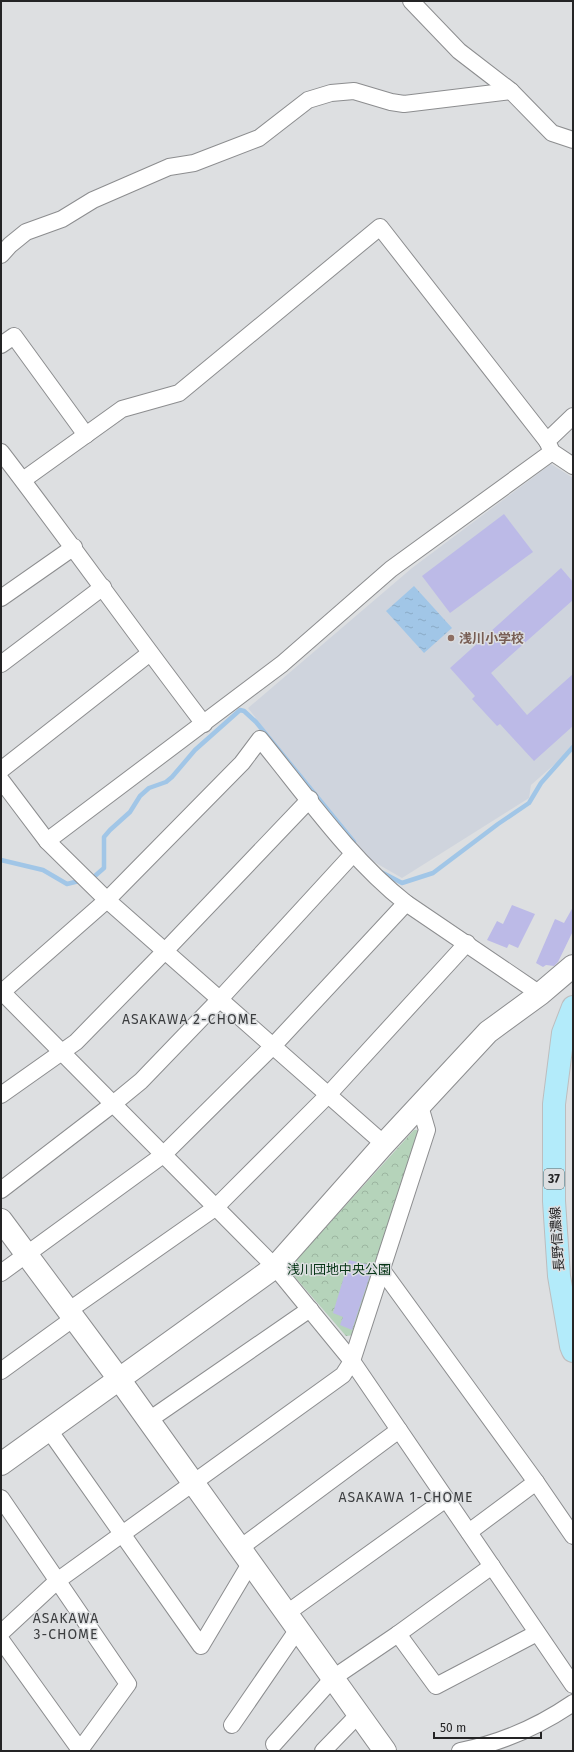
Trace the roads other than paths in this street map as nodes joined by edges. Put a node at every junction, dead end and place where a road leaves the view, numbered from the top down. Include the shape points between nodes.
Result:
1 (411, 1) edge
2 (511, 91) junction
3 (573, 140) edge
4 (1, 255) edge
5 (1, 345) edge
6 (573, 416) edge
7 (86, 435) junction
8 (549, 446) junction
9 (3, 458) edge
10 (573, 466) edge
11 (23, 480) junction
12 (74, 547) junction
13 (103, 587) junction
14 (1, 598) edge
15 (150, 653) junction
16 (1, 664) edge
17 (204, 724) junction
18 (1, 770) edge
19 (1, 780) edge
20 (6, 797) edge
21 (310, 799) junction
22 (47, 841) junction
23 (353, 854) junction
24 (107, 900) junction
25 (406, 903) junction
26 (467, 943) junction
27 (165, 951) junction
28 (573, 966) edge
29 (2, 992) edge
30 (540, 994) junction
31 (220, 999) junction
32 (573, 1007) edge
33 (273, 1046) junction
34 (61, 1052) junction
35 (1, 1095) edge
36 (328, 1095) junction
37 (113, 1104) junction
38 (420, 1106) junction
39 (384, 1144) junction
40 (163, 1155) junction
41 (1, 1190) edge
42 (215, 1208) junction
43 (1, 1220) edge
44 (26, 1254) junction
45 (275, 1267) junction
46 (382, 1270) junction
47 (1, 1273) edge
48 (310, 1309) junction
49 (71, 1314) junction
50 (573, 1351) edge
51 (352, 1361) junction
52 (1, 1371) edge
53 (119, 1379) junction
54 (149, 1420) junction
55 (49, 1430) junction
56 (400, 1430) junction
57 (1, 1464) edge
58 (536, 1482) junction
59 (194, 1483) junction
60 (1, 1498) edge
61 (446, 1498) junction
62 (469, 1532) junction
63 (123, 1534) junction
64 (573, 1536) edge
65 (245, 1555) junction
66 (492, 1566) junction
67 (58, 1581) junction
68 (293, 1621) junction
69 (1, 1633) edge
70 (537, 1633) junction
71 (398, 1634) junction
72 (1, 1640) edge
73 (334, 1678) junction
74 (573, 1685) edge
75 (573, 1703) edge
76 (359, 1714) junction
77 (232, 1725) dead end
78 (274, 1744) dead end
79 (323, 1751) edge
80 (386, 1751) edge
81 (460, 1751) edge

1 - 2 street via 459,51
2 - 3 street via 552,133
2 - 4 street via 404,104 354,90 308,100 259,138 194,163 169,166 100,197 62,219 26,232
5 - 7 street via 14,336
6 - 8 street
7 - 8 street via 122,409 179,393 380,227
7 - 11 street
8 - 10 street
8 - 17 street via 391,569 282,664
9 - 11 street
11 - 12 street
12 - 13 street
12 - 14 street
13 - 15 street
13 - 16 street
15 - 17 street
15 - 18 street
17 - 22 street
19 - 20 street
20 - 22 street
21 - 23 street
21 - 24 street via 260,739 242,763
21 - 27 street
22 - 24 street
23 - 25 street
23 - 31 street
24 - 27 street
24 - 29 street
25 - 26 street
25 - 33 street
26 - 30 street
26 - 36 street
27 - 31 street
27 - 34 street via 76,1042
28 - 30 street
29 - 34 street
30 - 38 street via 488,1032
31 - 33 street
31 - 37 street via 141,1081
32 - 50 main road, 長野信濃線 / 37 via 563,1033 554,1104 554,1201 559,1276
33 - 36 street
33 - 40 street
34 - 35 street
34 - 37 street
36 - 39 street
36 - 42 street
37 - 40 street
37 - 41 street
38 - 39 street
38 - 46 street via 428,1130
39 - 45 street
40 - 42 street
40 - 44 street
42 - 45 street
42 - 49 street
43 - 44 street
44 - 47 street
44 - 49 street
45 - 48 street
45 - 53 street
46 - 51 street
46 - 58 street
48 - 51 street
48 - 54 street
49 - 52 street
49 - 53 street
51 - 56 street
51 - 59 street via 343,1375
53 - 54 street
53 - 55 street
54 - 59 street
55 - 57 street
55 - 63 street
56 - 61 street
56 - 65 street
58 - 62 street
58 - 64 street
59 - 63 street
59 - 65 street
60 - 67 street
61 - 62 street
61 - 68 street
62 - 66 street
63 - 65 street via 201,1646
63 - 67 street
65 - 68 street
66 - 70 street
66 - 71 street
67 - 69 street
67 - 72 street via 128,1684 80,1750
68 - 73 street
68 - 77 street
70 - 71 street via 436,1686
70 - 74 street
71 - 73 street
73 - 76 street
73 - 78 street
75 - 81 street via 547,1720 500,1741
76 - 79 street
76 - 80 street

